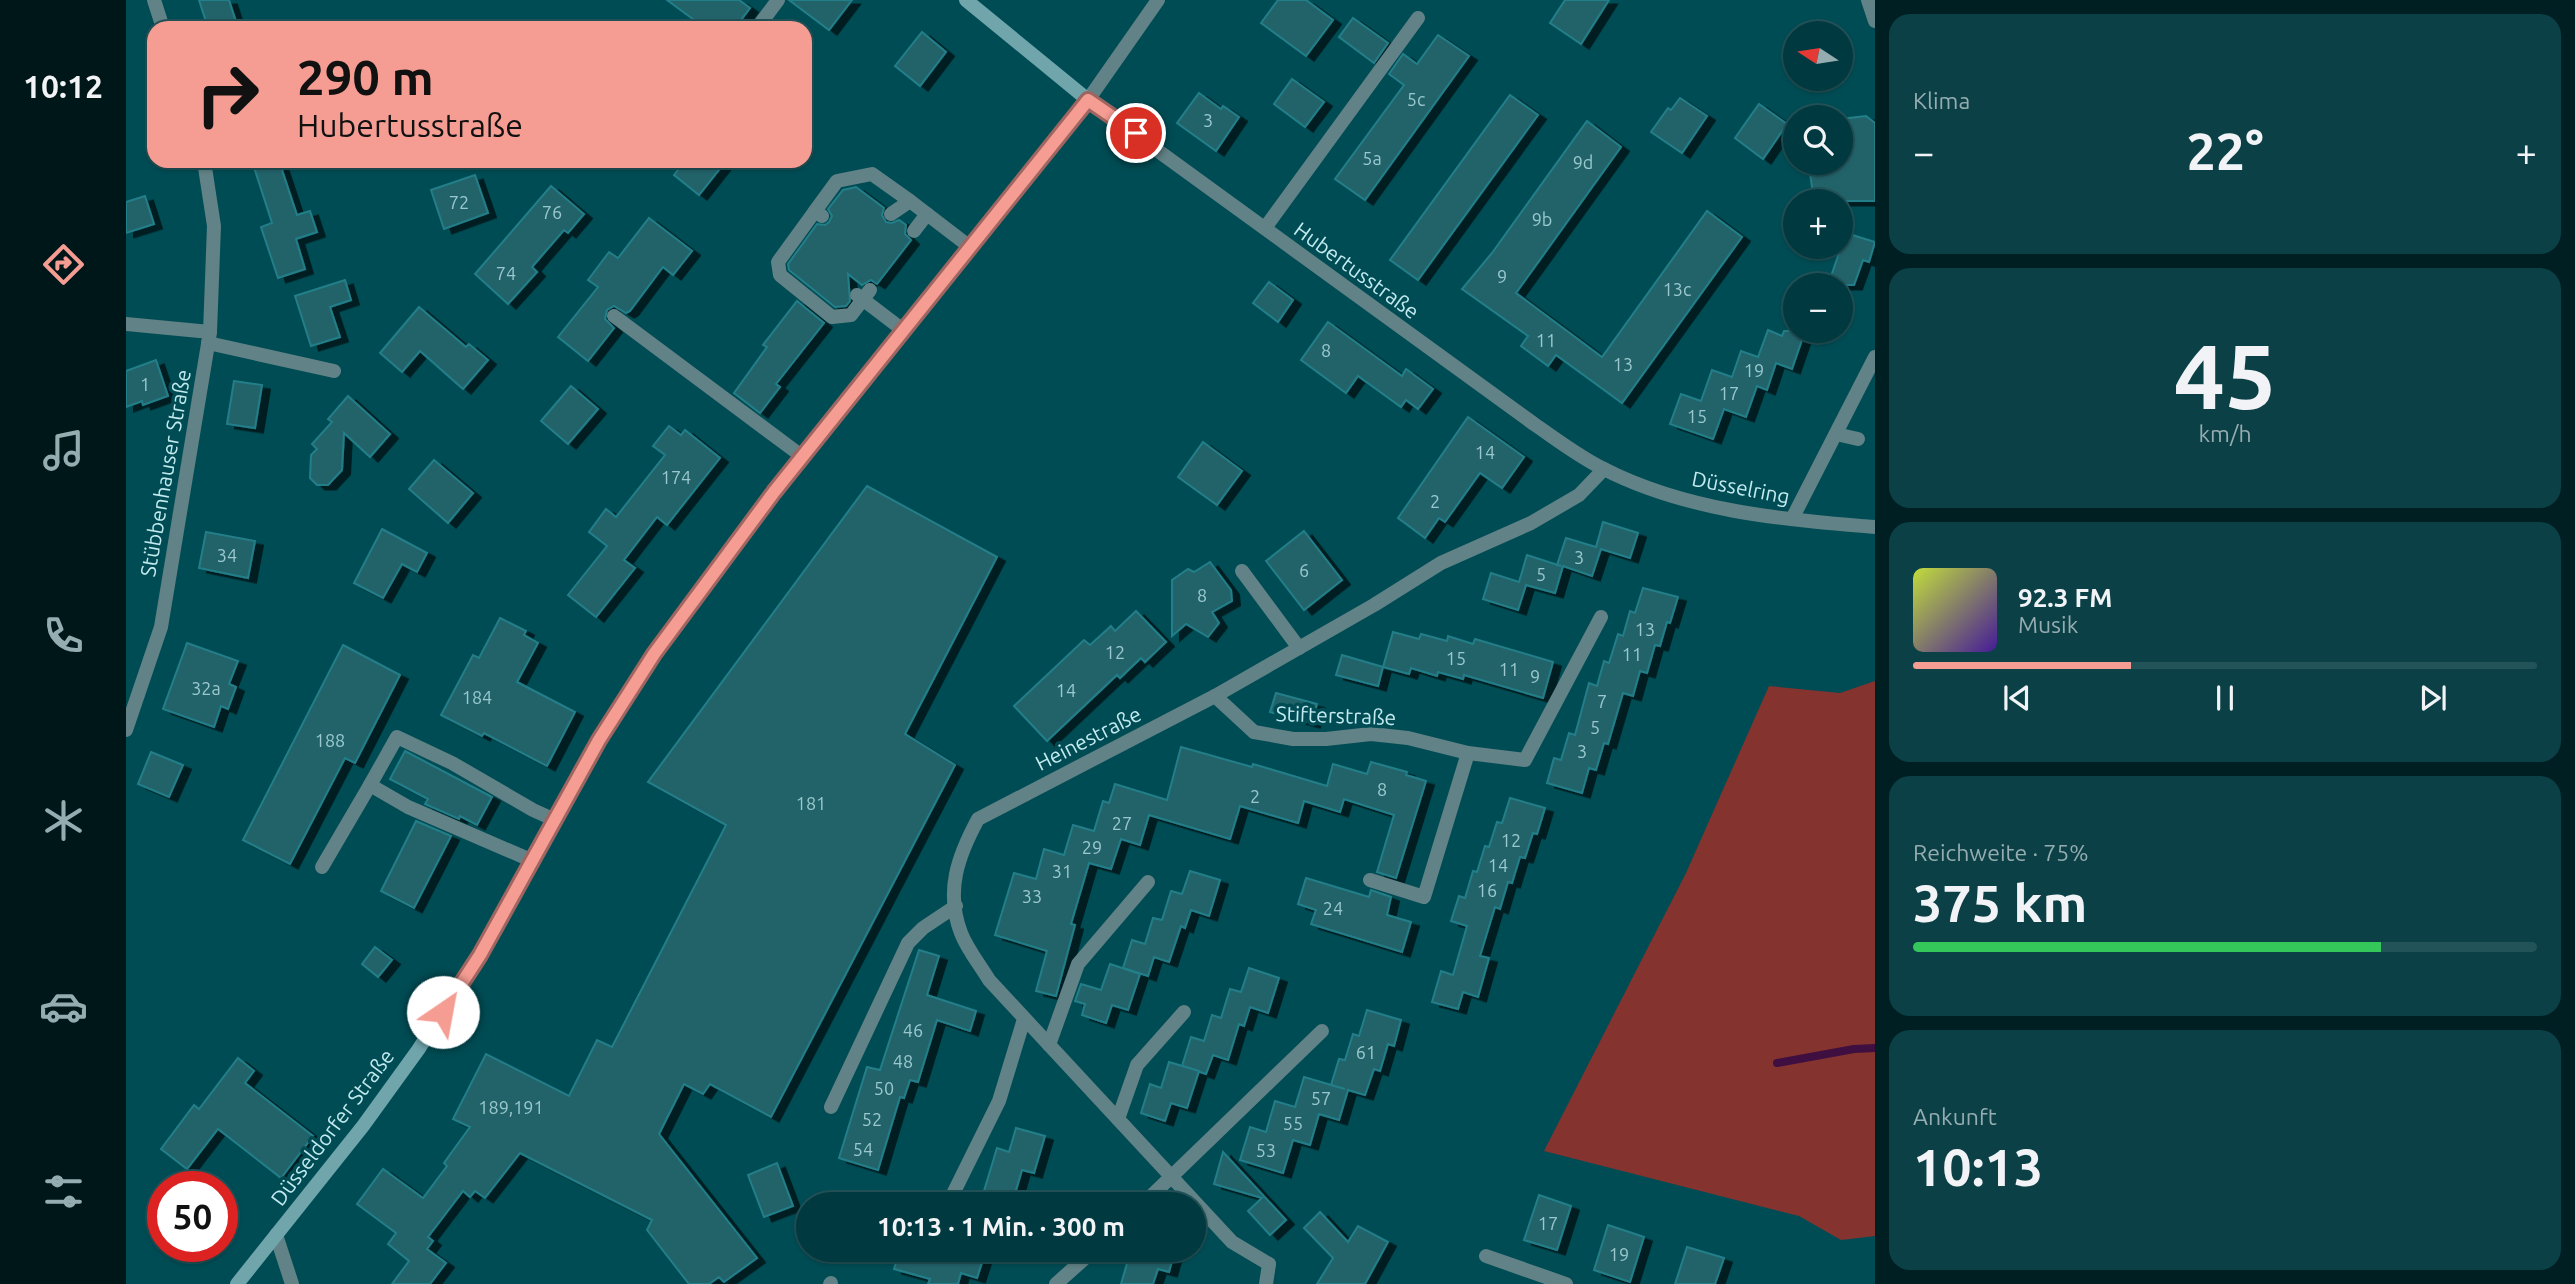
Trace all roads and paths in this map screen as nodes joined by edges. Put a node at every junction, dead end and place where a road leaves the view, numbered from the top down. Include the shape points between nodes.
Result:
1 (154, 0) edge
2 (778, 0) edge
3 (966, 0) edge
4 (1158, 0) edge
5 (1868, 0) edge
6 (1418, 18) dead end
7 (161, 21) edge
8 (762, 21) edge
9 (1875, 21) edge
10 (1088, 100) junction
11 (205, 168) edge
12 (911, 201) junction
13 (891, 214) dead end
14 (927, 214) junction
15 (1265, 228) junction
16 (914, 231) dead end
17 (970, 247) junction
18 (614, 316) dead end
19 (126, 324) edge
20 (903, 330) junction
21 (209, 337) junction
22 (1875, 357) edge
23 (334, 371) dead end
24 (1836, 434) junction
25 (1858, 439) dead end
26 (803, 457) junction
27 (1604, 469) junction
28 (1792, 519) junction
29 (1875, 527) edge
30 (1242, 571) dead end
31 (1601, 617) dead end
32 (1299, 648) junction
33 (1215, 696) junction
34 (126, 730) edge
35 (1468, 753) junction
36 (370, 785) junction
37 (555, 820) junction
38 (533, 860) junction
39 (322, 867) dead end
40 (1370, 880) dead end
41 (1148, 882) dead end
42 (956, 906) junction
43 (1184, 1012) dead end
44 (1024, 1018) junction
45 (1322, 1031) dead end
46 (1049, 1045) junction
47 (831, 1107) dead end
48 (1118, 1119) junction
49 (1172, 1177) junction
50 (954, 1192) edge
51 (1156, 1192) edge
52 (276, 1235) junction
53 (1486, 1256) dead end
54 (1081, 1262) edge
55 (237, 1284) edge
56 (292, 1284) edge
57 (1056, 1284) edge
58 (1266, 1284) edge
59 (1566, 1284) edge

1 - 7 street
2 - 8 street
3 - 10 main road
4 - 10 street, Düsseldorfer Straße
5 - 9 street
6 - 15 street
10 - 15 street, Hubertusstraße
10 - 17 main road, Düsseldorfer Straße
11 - 21 street, Stübbenhauser Straße via 214,226
12 - 13 street
12 - 14 street
12 - 20 street via 872,174 837,181 819,214 778,262 780,275 832,317 851,315 863,294
14 - 16 street
14 - 17 street
15 - 27 street, Hubertusstraße via 1534,424
17 - 20 main road, Düsseldorfer Straße
18 - 26 street
19 - 21 street
20 - 26 main road, Düsseldorfer Straße
21 - 23 street, Stübbenhauser Straße
21 - 34 street, Stübbenhauser Straße via 160,627
22 - 24 street
24 - 25 street
24 - 28 street
26 - 37 main road, Düsseldorfer Straße via 654,654
27 - 28 street, Düsselring via 1662,492
27 - 32 street, Heinestraße via 1579,495 1531,523 1441,563
28 - 29 street, Düsselring
30 - 32 street
31 - 35 street, Stifterstraße via 1525,760
32 - 33 street, Heinestraße
33 - 35 street, Stifterstraße via 1254,732 1293,739 1371,734
33 - 42 street, Heinestraße via 978,819 964,844 952,887
35 - 40 street via 1424,897
36 - 37 street via 397,737
36 - 38 street via 408,807
36 - 39 street
37 - 38 main road, Düsseldorfer Straße
38 - 52 main road, Düsseldorfer Straße via 480,955 418,1050
41 - 46 street via 1078,964
42 - 44 street, Heinestraße via 961,933 989,980
42 - 47 street via 908,943
43 - 48 street via 1137,1065
44 - 46 street, Heinestraße
44 - 50 street via 999,1101
45 - 49 street
46 - 48 street, Heinestraße
48 - 49 street, Heinestraße
49 - 51 street
49 - 58 street, Heinestraße via 1232,1242 1269,1264
52 - 55 main road, Düsseldorfer Straße
52 - 56 street
53 - 59 street
54 - 57 street

